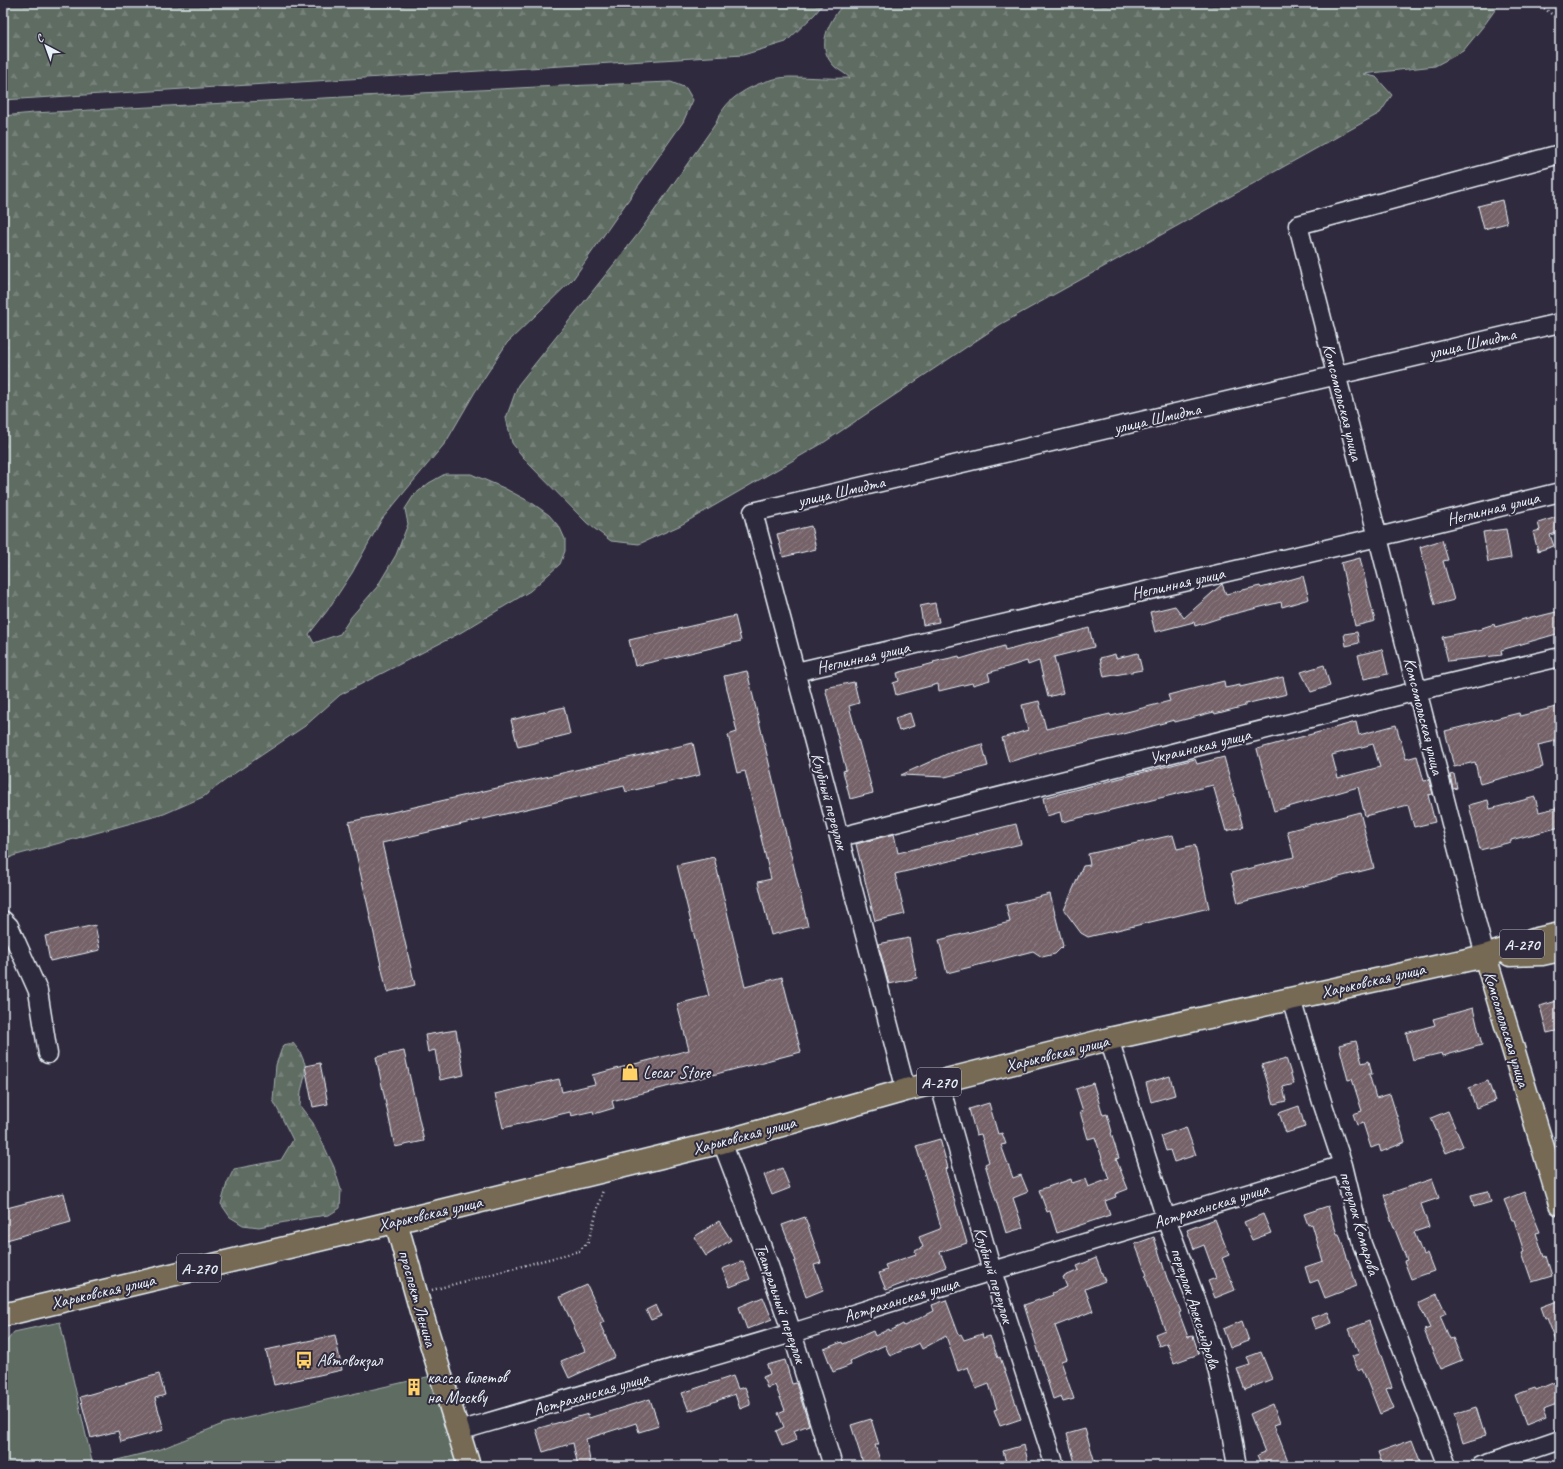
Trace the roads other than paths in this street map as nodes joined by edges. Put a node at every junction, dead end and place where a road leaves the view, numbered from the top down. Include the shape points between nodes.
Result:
1 (1560, 154) edge
2 (1560, 322) edge
3 (1337, 376) junction
4 (1560, 492) edge
5 (753, 512) joint
6 (1378, 537) junction
7 (1560, 657) edge
8 (796, 672) junction
9 (1417, 691) junction
10 (840, 837) junction
11 (3, 920) edge
12 (1560, 934) edge
13 (1560, 950) edge
14 (1485, 956) junction
15 (1291, 998) junction
16 (1109, 1039) junction
17 (48, 1054) dead end
18 (939, 1082) junction
19 (906, 1090) junction
20 (722, 1142) junction
21 (1343, 1165) junction
22 (1560, 1204) edge
23 (1166, 1219) junction
24 (396, 1222) junction
25 (992, 1271) junction
26 (3, 1315) edge
27 (792, 1334) junction
28 (459, 1431) junction
29 (1560, 1439) edge
30 (469, 1466) edge
31 (833, 1466) edge
32 (1055, 1466) edge
33 (1237, 1466) edge
34 (1447, 1466) edge
35 (1481, 1466) edge

1 - 3 street, Комсомольская улица via 1298,225
2 - 3 street, улица Шмидта
3 - 5 street, улица Шмидта
3 - 6 street, Комсомольская улица
4 - 6 street, Неглинная улица
5 - 8 street, Клубный переулок
6 - 8 street, Неглинная улица
6 - 9 street, Комсомольская улица
7 - 9 street, Украинская улица
8 - 10 street, Клубный переулок
9 - 10 street, Украинская улица
9 - 14 street, Комсомольская улица
10 - 19 street, Клубный переулок
11 - 17 street via 9,926 38,991
12 - 14 main road, Харьковская улица / А-270
13 - 14 main road, Харьковская улица / А-270 via 1542,954
14 - 15 main road, Харьковская улица / А-270
14 - 22 main road, Комсомольская улица
15 - 16 main road, Харьковская улица / А-270
15 - 21 street, переулок Комарова
16 - 18 main road, Харьковская улица / А-270
16 - 23 street, переулок Александрова
18 - 19 main road, Харьковская улица / А-270
18 - 25 street, Клубный переулок
19 - 20 main road, Харьковская улица / А-270
20 - 24 main road, Харьковская улица / А-270
20 - 27 street, Театральный переулок via 768,1262
21 - 23 street, Астраханская улица
21 - 34 street, переулок Комарова via 1362,1244
23 - 25 street, Астраханская улица
23 - 33 street, переулок Александрова via 1215,1360
24 - 26 main road, Харьковская улица / А-270
24 - 28 main road, проспект Ленина
25 - 27 street, Астраханская улица
25 - 32 street, Клубный переулок
27 - 28 street, Астраханская улица
27 - 31 street, Театральный переулок
28 - 30 main road, проспект Ленина
29 - 35 street

